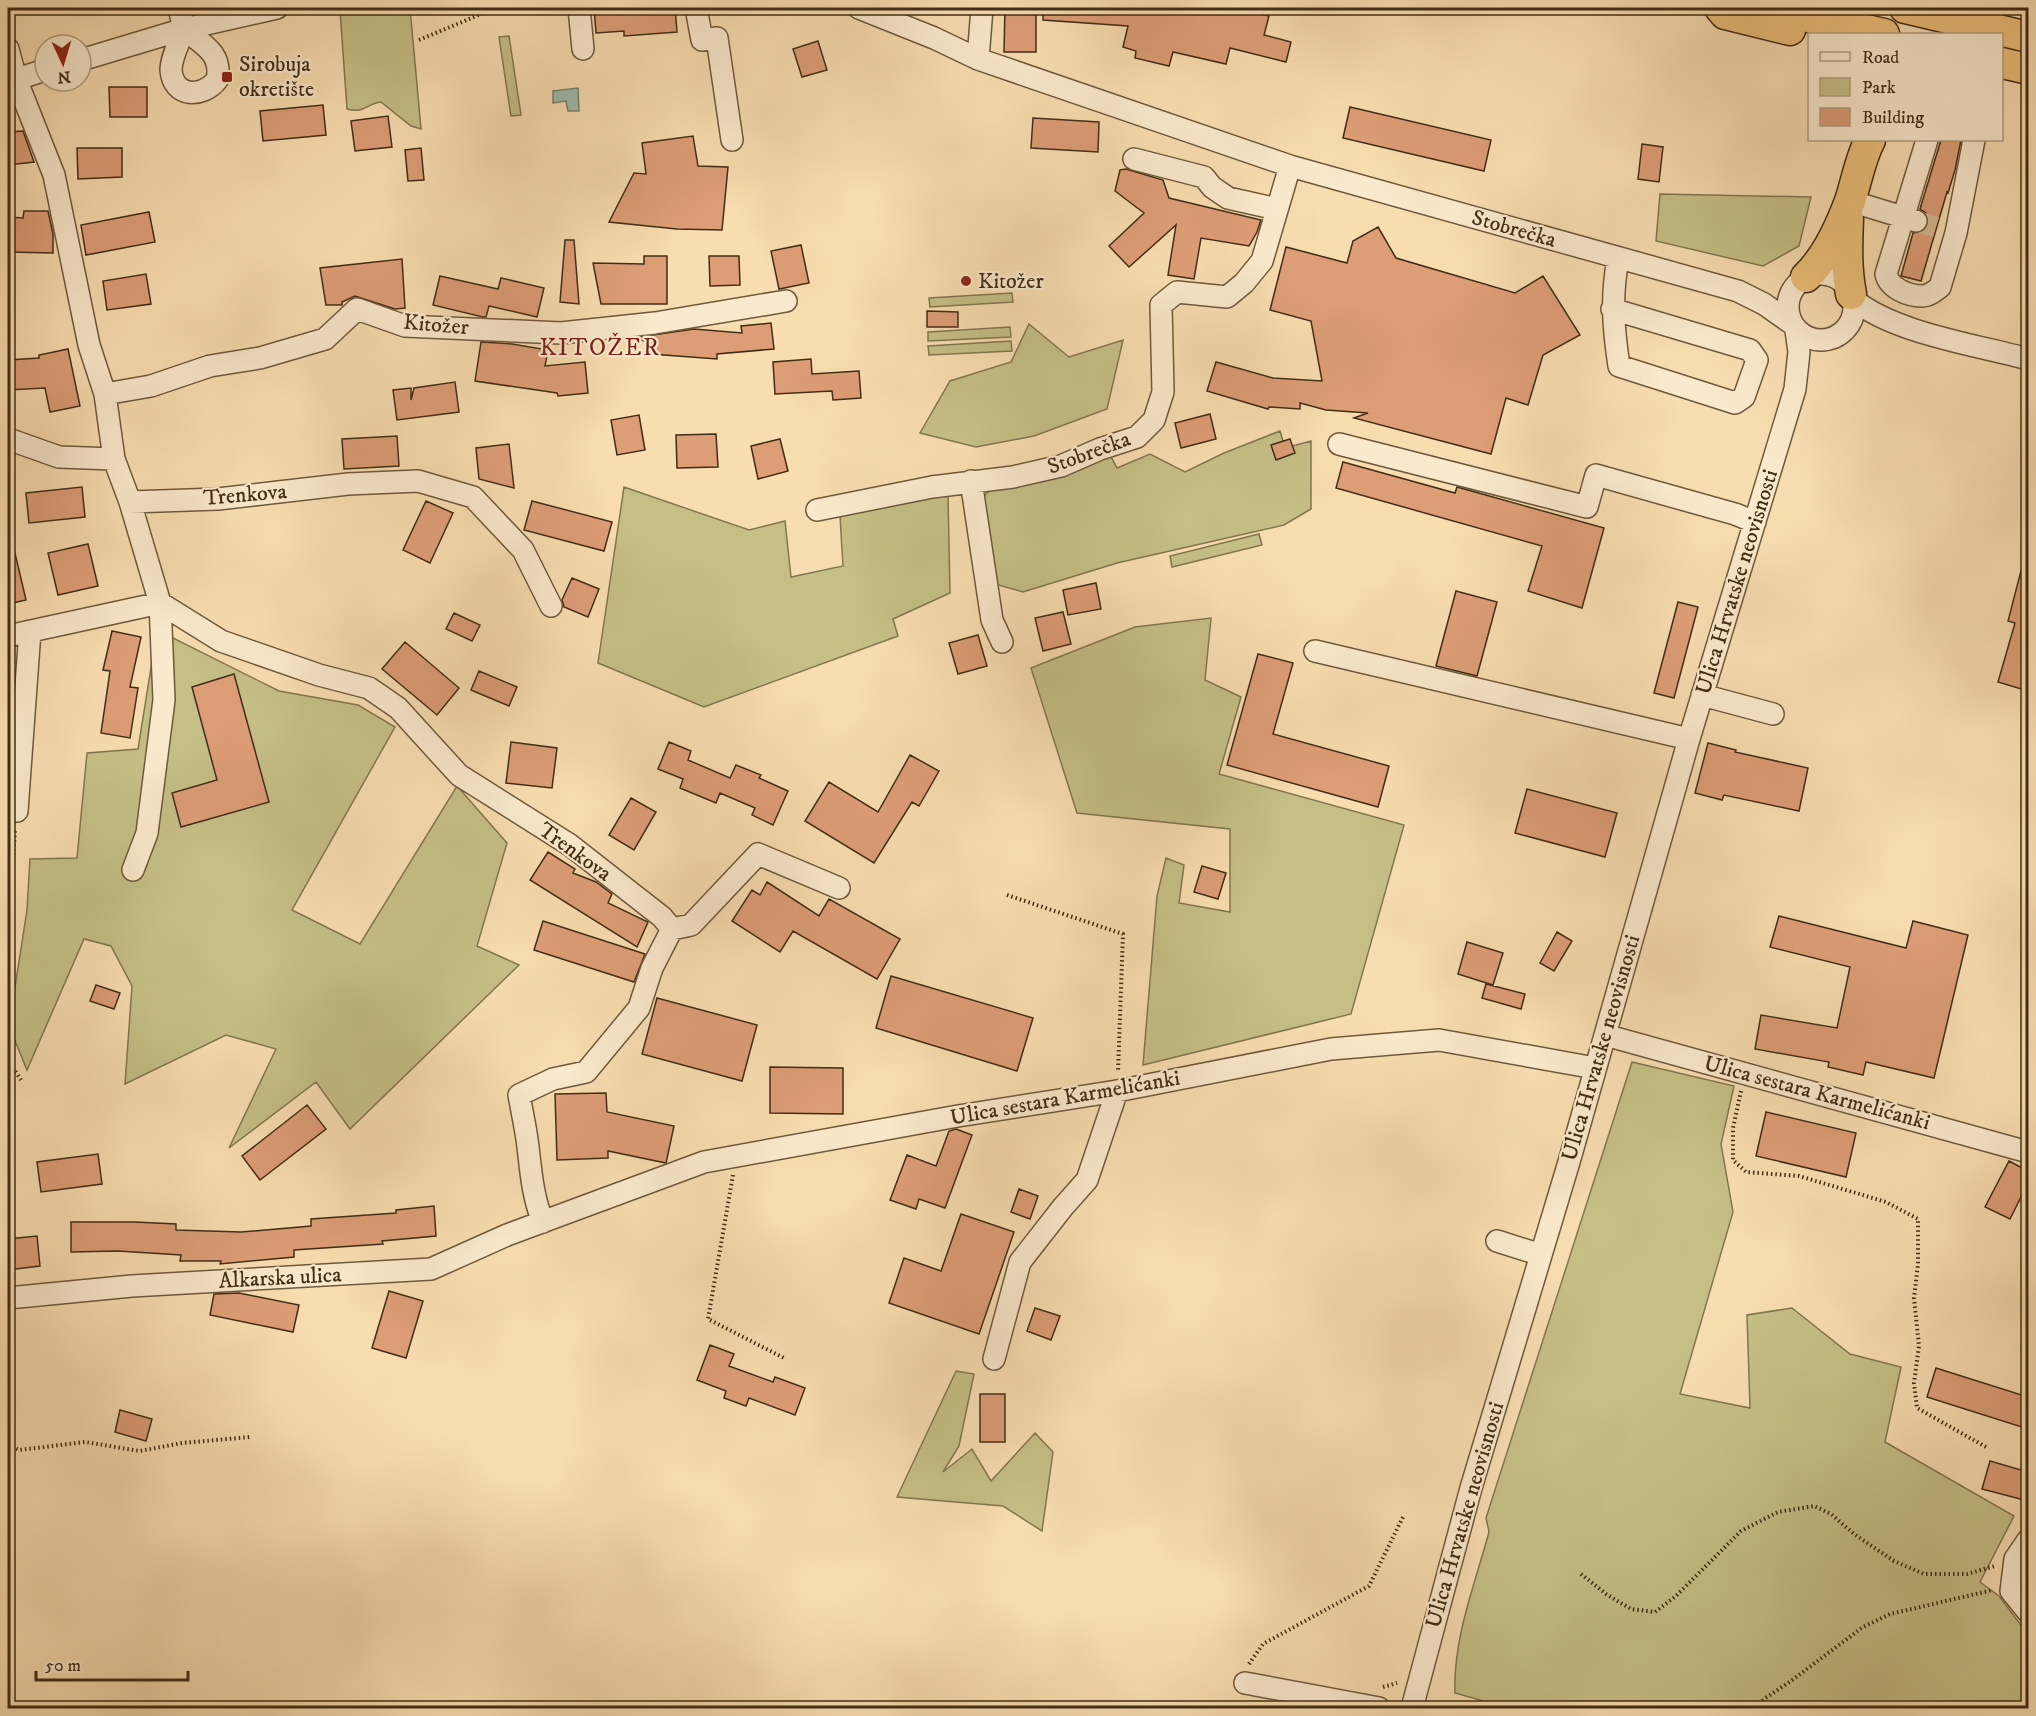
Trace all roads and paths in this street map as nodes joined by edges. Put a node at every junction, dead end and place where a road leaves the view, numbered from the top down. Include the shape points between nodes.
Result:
1 (179, 8) edge
2 (277, 8) edge
3 (479, 8) edge
4 (504, 8) edge
5 (579, 8) edge
6 (696, 8) edge
7 (859, 8) edge
8 (982, 8) edge
9 (1720, 8) edge
10 (1768, 8) edge
11 (1905, 8) edge
12 (481, 14) junction
13 (184, 28) junction
14 (1880, 33) edge
15 (1808, 35) edge
16 (2028, 37) edge
17 (419, 40) dead end
18 (8, 49) edge
19 (583, 49) dead end
20 (93, 56) edge
21 (978, 59) junction
22 (2003, 63) edge
23 (2028, 69) edge
24 (33, 74) edge
25 (2028, 75) edge
26 (2003, 79) edge
27 (12, 80) edge
28 (732, 140) dead end
29 (1927, 141) edge
30 (1973, 141) edge
31 (1866, 144) edge
32 (1134, 159) dead end
33 (1290, 166) junction
34 (1850, 201) junction
35 (1277, 209) junction
36 (1928, 225) junction
37 (1618, 258) junction
38 (1802, 280) junction
39 (1738, 291) junction
40 (1852, 296) junction
41 (786, 301) dead end
42 (1612, 309) junction
43 (1794, 326) junction
44 (1915, 330) junction
45 (1840, 333) junction
46 (2028, 359) edge
47 (1795, 389) junction
48 (105, 394) junction
49 (8, 439) edge
50 (1339, 444) dead end
51 (114, 459) junction
52 (970, 481) junction
53 (130, 502) junction
54 (817, 510) dead end
55 (1755, 522) junction
56 (160, 603) junction
57 (551, 606) dead end
58 (30, 631) junction
59 (8, 636) edge
60 (1002, 642) dead end
61 (1315, 651) dead end
62 (1702, 695) junction
63 (1773, 714) dead end
64 (1689, 739) junction
65 (12, 811) edge
66 (133, 870) dead end
67 (839, 888) dead end
68 (1007, 895) dead end
69 (672, 929) junction
70 (8, 936) edge
71 (1605, 1035) junction
72 (8, 1060) edge
73 (1595, 1068) junction
74 (1744, 1073) junction
75 (21, 1080) dead end
76 (1117, 1091) junction
77 (2028, 1152) edge
78 (737, 1156) junction
79 (543, 1222) junction
80 (1497, 1240) dead end
81 (1541, 1255) junction
82 (8, 1298) edge
83 (784, 1358) dead end
84 (994, 1359) dead end
85 (250, 1437) dead end
86 (8, 1445) edge
87 (1986, 1447) dead end
88 (1404, 1515) dead end
89 (2028, 1540) edge
90 (2015, 1559) junction
91 (1581, 1574) dead end
92 (2012, 1585) junction
93 (2028, 1612) edge
94 (1245, 1683) joint
95 (1379, 1708) edge
96 (1412, 1708) edge
97 (1756, 1708) edge

1 - 13 street
2 - 13 street
3 - 12 path
4 - 12 path
5 - 19 street
6 - 28 street via 702,40 717,38
7 - 21 street, Stobrečka
8 - 21 street
9 - 15 highway via 1725,14
10 - 14 highway
11 - 16 highway
12 - 17 path
13 - 20 street
18 - 27 street
21 - 33 street, Stobrečka
22 - 23 highway
24 - 27 street
25 - 26 highway
27 - 48 street via 54,175 89,345
29 - 36 street
30 - 36 street
31 - 34 highway
32 - 35 street via 1204,177 1228,198
33 - 35 street, Stobrečka
33 - 37 street, Stobrečka
34 - 36 street
34 - 38 highway via 1818,266
34 - 40 highway via 1846,254
35 - 52 street, Stobrečka via 1262,261 1244,283 1227,297 1177,292 1161,305 1163,392 1154,420 1137,437 1061,466 1013,477
37 - 39 street, Stobrečka
37 - 42 street
38 - 39 street, Stobrečka via 1771,292
38 - 40 street via 1827,274 1845,285
38 - 43 street via 1791,291 1788,302
39 - 43 street, Stobrečka
40 - 44 street via 1876,315
40 - 45 street via 1851,321
41 - 48 street, Kitožer via 655,323 561,333 405,326 357,309 325,339 260,358 210,366 151,386
42 - 42 street via 1619,366 1735,403 1744,397 1757,360 1750,350
43 - 45 street via 1815,340
43 - 47 street, Ulica Hrvatske neovisnosti via 1799,352
44 - 45 street via 1860,326
44 - 46 street
45 - 47 street, Ulica Hrvatske neovisnosti via 1814,357
47 - 55 street, Ulica Hrvatske neovisnosti
48 - 51 street
49 - 51 street via 59,457
50 - 55 street via 1587,507 1596,475
51 - 53 street
52 - 54 street, Stobrečka
52 - 60 street via 992,620
53 - 56 street
53 - 57 street, Trenkova via 218,499 348,484 418,481 473,497 524,550
55 - 62 street, Ulica Hrvatske neovisnosti
56 - 58 street
56 - 66 street via 164,700 147,833
56 - 69 street, Trenkova via 221,640 319,675 369,688 398,708 459,775 570,845
58 - 59 street
58 - 65 street
61 - 64 street
62 - 63 street
62 - 64 street, Ulica Hrvatske neovisnosti
64 - 71 street, Ulica Hrvatske neovisnosti
65 - 70 path
67 - 69 street via 758,854 691,925
68 - 76 path via 1123,934
69 - 79 street via 652,968 639,1008 586,1072 553,1079 519,1095 530,1175
71 - 73 street, Ulica Hrvatske neovisnosti
71 - 74 street, Ulica sestara Karmelićanki
72 - 75 path
73 - 76 street, Ulica sestara Karmelićanki via 1439,1040 1331,1049
73 - 81 street, Ulica Hrvatske neovisnosti
74 - 77 street, Ulica sestara Karmelićanki
74 - 87 path via 1733,1128 1733,1160 1746,1172 1799,1176 1886,1202 1918,1219 1914,1298 1919,1346 1914,1383 1917,1408
76 - 78 street, Ulica sestara Karmelićanki
76 - 84 street via 1087,1180 1020,1262
78 - 79 street, Ulica sestara Karmelićanki via 704,1162
78 - 83 path via 708,1318
79 - 82 street, Alkarska ulica via 431,1269 132,1286
80 - 81 street
81 - 96 street, Ulica Hrvatske neovisnosti via 1471,1488
85 - 86 path via 140,1451 85,1442 19,1450
88 - 94 path via 1369,1586 1263,1644 1250,1661
89 - 90 street
90 - 91 path via 1967,1574 1924,1574 1894,1561 1832,1514 1814,1506 1778,1512 1741,1532 1655,1612 1631,1609
90 - 92 street
92 - 93 street via 2011,1591
92 - 97 path via 1890,1614 1863,1627
94 - 95 street

